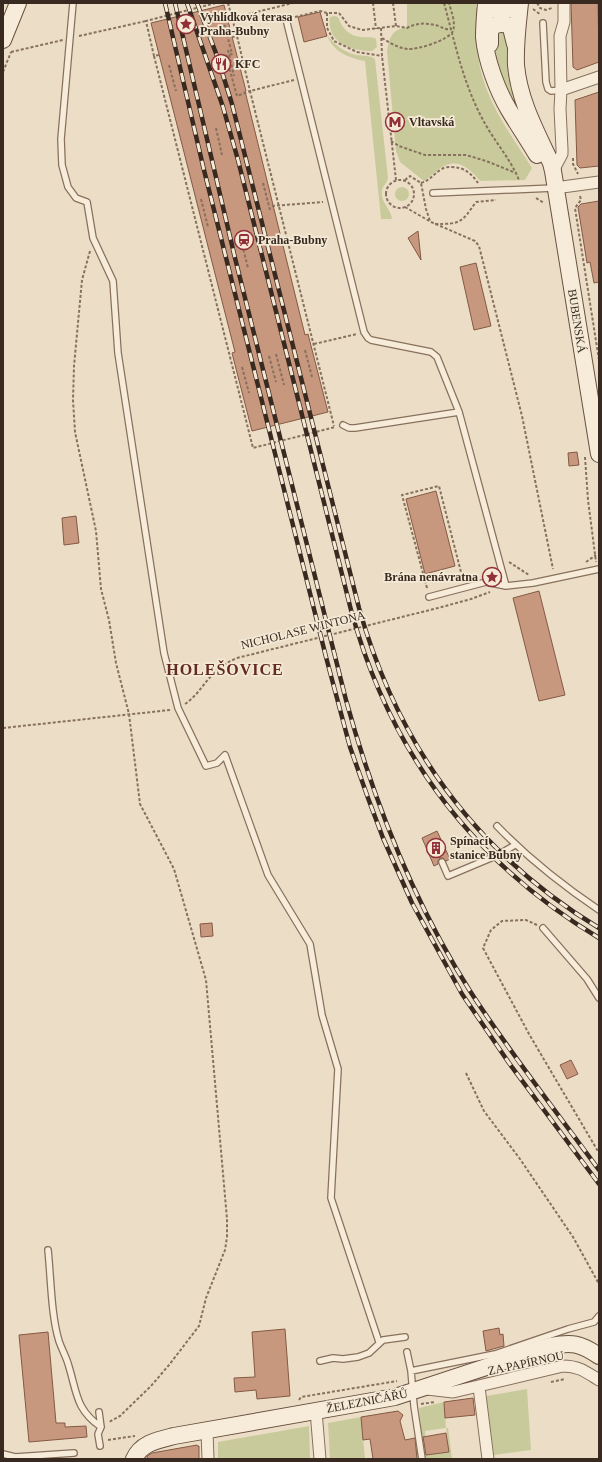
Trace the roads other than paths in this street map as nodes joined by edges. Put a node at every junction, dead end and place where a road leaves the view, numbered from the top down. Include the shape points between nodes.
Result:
1 (18, 3) edge
2 (73, 3) edge
3 (487, 3) edge
4 (515, 3) edge
5 (559, 4) edge
6 (526, 5) edge
7 (286, 19) road end
8 (543, 23) dead end
9 (3, 40) edge
10 (516, 54) junction
11 (490, 63) junction
12 (599, 77) edge
13 (561, 90) junction
14 (553, 171) junction
15 (599, 182) edge
16 (555, 188) junction
17 (433, 193) dead end
18 (594, 388) edge
19 (459, 412) junction
20 (343, 425) dead end
21 (592, 455) edge
22 (599, 569) edge
23 (506, 586) junction
24 (429, 597) road end
25 (497, 826) dead end
26 (515, 845) junction
27 (442, 862) dead end
28 (599, 910) edge
29 (543, 928) road end
30 (599, 998) edge
31 (48, 1250) dead end
32 (599, 1316) edge
33 (405, 1337) dead end
34 (379, 1342) junction
35 (407, 1352) dead end
36 (599, 1356) edge
37 (320, 1361) dead end
38 (411, 1371) junction
39 (599, 1380) edge
40 (416, 1386) junction
41 (479, 1387) junction
42 (316, 1411) junction
43 (99, 1412) dead end
44 (102, 1426) junction
45 (207, 1431) junction
46 (100, 1446) dead end
47 (74, 1453) dead end
48 (3, 1454) edge
49 (134, 1459) edge
50 (208, 1459) edge
51 (320, 1459) edge
52 (422, 1459) edge
53 (488, 1459) edge

1 - 9 main road
2 - 34 lane via 61,139 62,165 68,187 76,198 87,202 93,238 113,281 118,353 164,653 178,708 206,766 217,763 225,754 268,874 310,944 322,1015 338,1069 331,1198
3 - 4 main road via 495,10 505,11 512,8
3 - 11 main road, BUBENSKÁ via 484,38
5 - 13 street via 564,15 560,36
6 - 10 main road, BUBENSKÁ
7 - 19 lane via 364,332 371,340 434,354
8 - 13 lane via 546,82 552,92
10 - 11 main road via 511,28 507,25 495,25 490,33
10 - 14 main road, BUBENSKÁ via 522,96
11 - 16 main road, BUBENSKÁ via 503,99
12 - 13 street
13 - 14 street via 562,154
14 - 16 main road, BUBENSKÁ
15 - 16 street
16 - 17 lane
16 - 18 main road, BUBENSKÁ
18 - 21 main road, BUBENSKÁ
19 - 20 lane via 355,428
19 - 23 lane
22 - 23 lane
23 - 24 lane via 486,582
25 - 26 lane
26 - 27 lane via 448,876
26 - 28 lane via 552,877
29 - 30 lane via 587,979
31 - 44 lane via 59,1341 67,1357 78,1400 90,1419
32 - 38 lane via 594,1322 495,1354
33 - 34 lane
34 - 37 lane via 369,1353 358,1357
35 - 38 lane
36 - 40 main road, ŽELEZNIČÁŘŮ via 577,1344 566,1343
38 - 40 lane
39 - 41 street, ZA PAPÍRNOU via 582,1369 563,1366
40 - 41 street, ZA PAPÍRNOU via 453,1392
40 - 42 main road, ŽELEZNIČÁŘŮ via 396,1397
40 - 52 lane via 414,1406
41 - 53 street, ZA PAPÍRNOU
42 - 45 main road, ŽELEZNIČÁŘŮ
42 - 51 street
43 - 44 lane
44 - 46 lane via 98,1434
45 - 49 main road, ŽELEZNIČÁŘŮ via 152,1442 137,1452
45 - 50 street
47 - 48 lane via 15,1457

